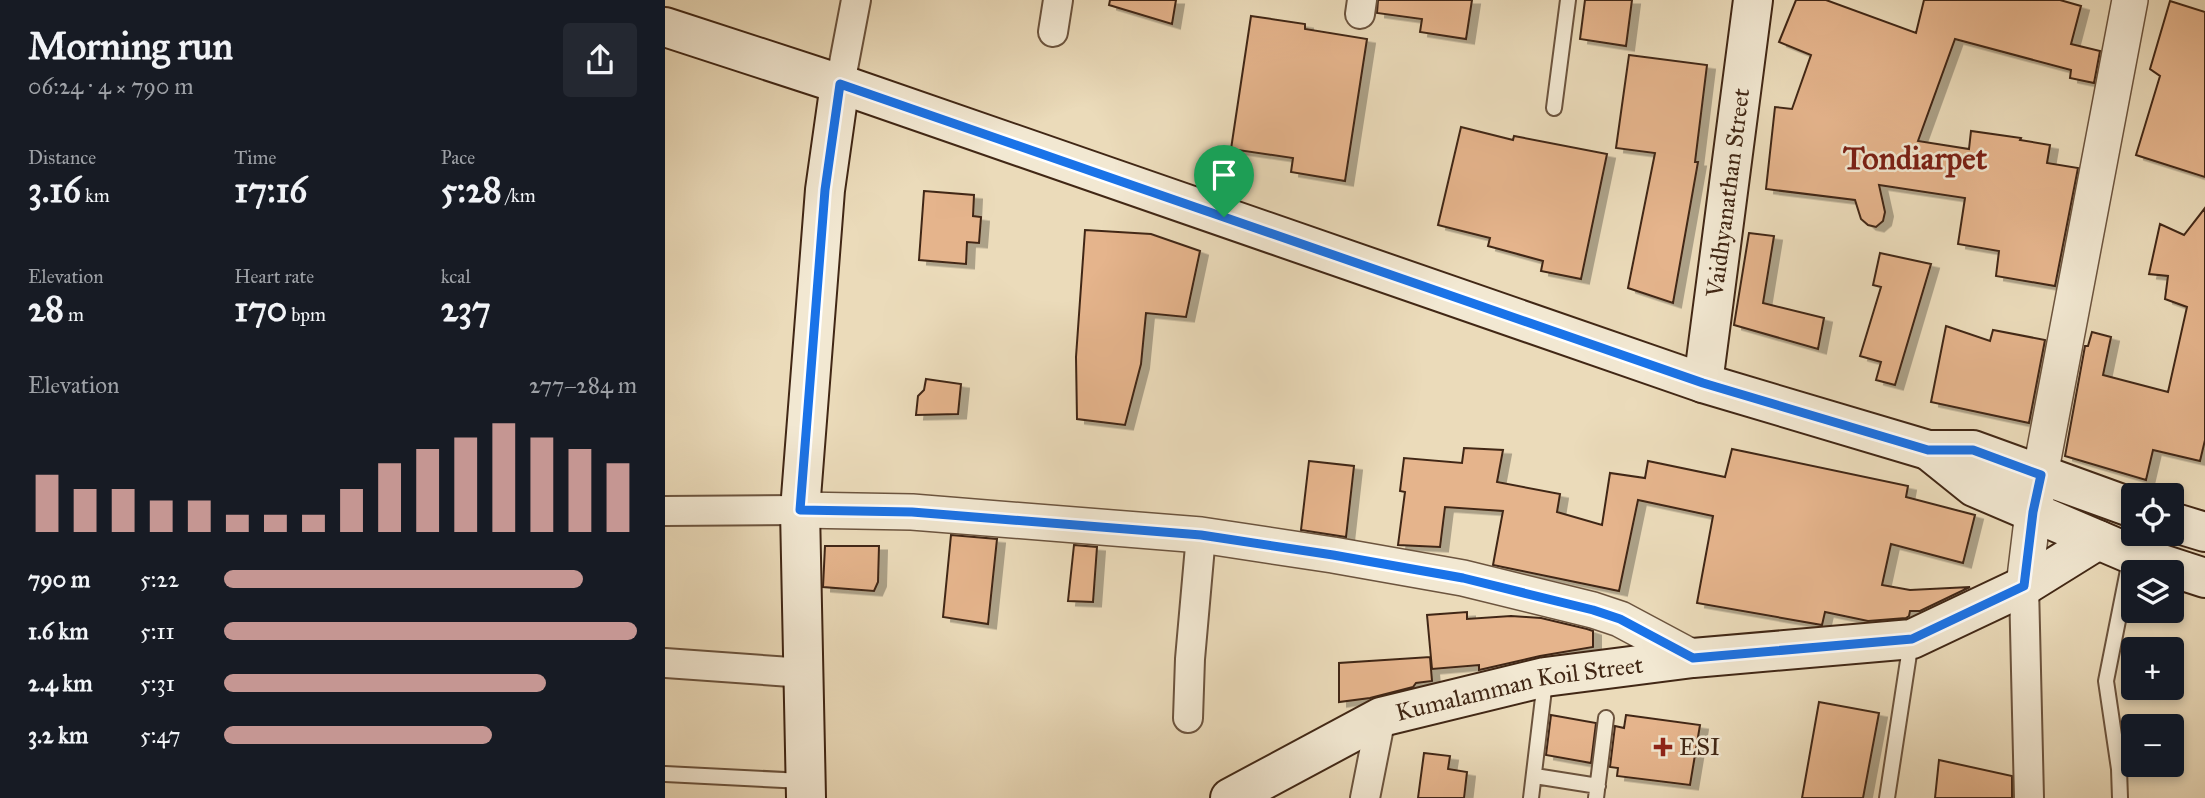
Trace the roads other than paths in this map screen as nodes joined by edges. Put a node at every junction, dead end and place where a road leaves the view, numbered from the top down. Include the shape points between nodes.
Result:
1 (856, 0) edge
2 (1058, 0) edge
3 (1568, 0) edge
4 (1753, 0) edge
5 (2130, 0) edge
6 (665, 27) edge
7 (1053, 32) dead end
8 (840, 84) junction
9 (1554, 108) dead end
10 (1703, 383) junction
11 (1928, 450) junction
12 (2041, 475) junction
13 (2121, 504) edge
14 (800, 510) junction
15 (665, 511) edge
16 (2033, 512) junction
17 (2184, 526) edge
18 (2205, 533) edge
19 (1201, 535) junction
20 (2115, 547) junction
21 (2205, 578) edge
22 (2024, 586) junction
23 (1912, 639) junction
24 (1693, 658) junction
25 (665, 663) edge
26 (805, 673) junction
27 (1545, 677) junction
28 (1381, 717) junction
29 (1188, 718) dead end
30 (1605, 718) dead end
31 (665, 774) edge
32 (1535, 776) junction
33 (806, 790) edge
34 (1597, 792) edge
35 (1230, 798) edge
36 (1365, 798) edge
37 (1531, 798) edge
38 (1887, 798) edge
39 (2029, 798) edge
40 (2120, 798) edge

1 - 8 street
2 - 7 street
3 - 9 lane
4 - 10 main road, Vaidhyanathan Street
5 - 12 street
6 - 8 main road
8 - 10 main road
8 - 14 main road via 825,190
10 - 11 main road
11 - 12 main road via 1973,450
11 - 16 main road via 1974,487
12 - 13 main road
12 - 16 street
14 - 15 street
14 - 19 street via 912,512
14 - 26 main road
16 - 20 main road
16 - 22 street
17 - 18 main road
19 - 24 street via 1463,578 1593,610 1620,619
19 - 29 street
20 - 21 main road
20 - 22 main road, Kumalamman Koil Street
20 - 40 lane via 2106,681
22 - 23 main road, Kumalamman Koil Street
22 - 39 street
23 - 24 main road, Kumalamman Koil Street
23 - 38 lane
24 - 27 main road, Kumalamman Koil Street
25 - 26 street
26 - 33 main road
27 - 28 main road, Kumalamman Koil Street
27 - 32 lane
28 - 35 main road, Kumalamman Koil Street
28 - 36 street
30 - 34 lane
31 - 33 lane
32 - 34 lane
32 - 37 lane

